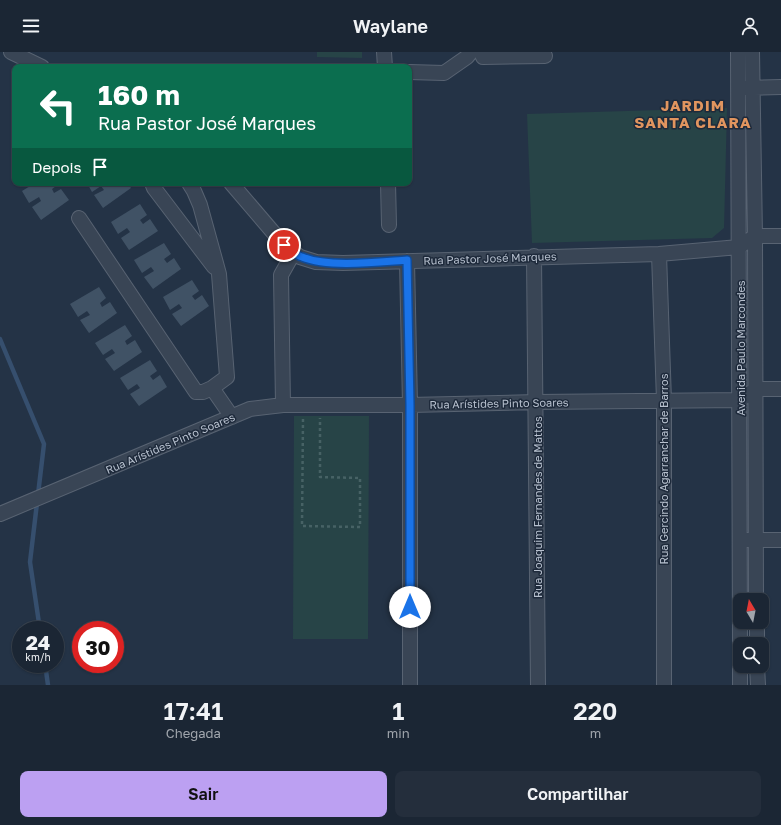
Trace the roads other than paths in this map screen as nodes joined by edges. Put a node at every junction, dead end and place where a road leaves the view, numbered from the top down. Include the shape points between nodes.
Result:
1 (11, 52) edge
2 (384, 52) edge
3 (471, 52) edge
4 (481, 52) edge
5 (738, 52) edge
6 (752, 52) edge
7 (545, 56) dead end
8 (36, 64) edge
9 (385, 64) edge
10 (412, 72) edge
11 (781, 87) edge
12 (738, 88) junction
13 (752, 88) junction
14 (153, 186) edge
15 (191, 186) edge
16 (234, 186) edge
17 (388, 186) edge
18 (79, 218) dead end
19 (389, 225) dead end
20 (755, 236) junction
21 (781, 236) edge
22 (739, 247) junction
23 (294, 252) junction
24 (659, 254) junction
25 (534, 256) junction
26 (407, 260) junction
27 (219, 274) junction
28 (212, 388) junction
29 (756, 389) junction
30 (781, 389) edge
31 (740, 400) junction
32 (664, 401) junction
33 (536, 402) junction
34 (283, 405) junction
35 (410, 405) junction
36 (232, 417) junction
37 (0, 514) edge
38 (739, 540) junction
39 (755, 540) junction
40 (781, 540) edge
41 (756, 593) edge
42 (740, 637) edge
43 (740, 673) edge
44 (758, 673) edge
45 (410, 685) edge
46 (538, 685) edge
47 (664, 685) edge
48 (740, 685) edge
49 (758, 685) edge

1 - 8 street
2 - 9 street
3 - 10 street via 467,58 444,73
4 - 7 street via 483,57
5 - 12 street, Avenida Paulo Marcondes
6 - 13 street, Avenida Paulo Marcondes
11 - 13 street
12 - 13 street
12 - 22 street, Avenida Paulo Marcondes
13 - 20 street, Avenida Paulo Marcondes
14 - 27 street
15 - 27 street via 200,205
16 - 23 street, Rua Pastor José Marques via 284,245
17 - 19 street
18 - 28 street via 196,392
20 - 21 street
20 - 22 street, Rua Pastor José Marques
20 - 29 street, Avenida Paulo Marcondes
22 - 24 street, Rua Pastor José Marques
22 - 31 street, Avenida Paulo Marcondes
23 - 26 street, Rua Pastor José Marques via 300,257 316,262
23 - 34 street via 281,275
24 - 25 street, Rua Pastor José Marques
24 - 32 street, Rua Gercindo Agarranchar de Barros
25 - 26 street, Rua Pastor José Marques
25 - 33 street, Rua Joaquim Fernandes de Mattos
26 - 35 street
27 - 28 street via 227,377
28 - 36 street
29 - 30 street
29 - 31 street
29 - 39 street, Avenida Paulo Marcondes
31 - 32 street, Rua Arístides Pinto Soares
31 - 38 street, Avenida Paulo Marcondes
32 - 33 street, Rua Arístides Pinto Soares
32 - 47 street, Rua Gercindo Agarranchar de Barros
33 - 35 street, Rua Arístides Pinto Soares
33 - 46 street, Rua Joaquim Fernandes de Mattos
34 - 35 street, Rua Arístides Pinto Soares
34 - 36 street, Rua Arístides Pinto Soares via 250,409
35 - 45 street
36 - 37 street, Rua Arístides Pinto Soares
38 - 39 street
38 - 42 street, Avenida Paulo Marcondes
39 - 40 street
39 - 41 street, Avenida Paulo Marcondes
43 - 48 street
44 - 49 street

